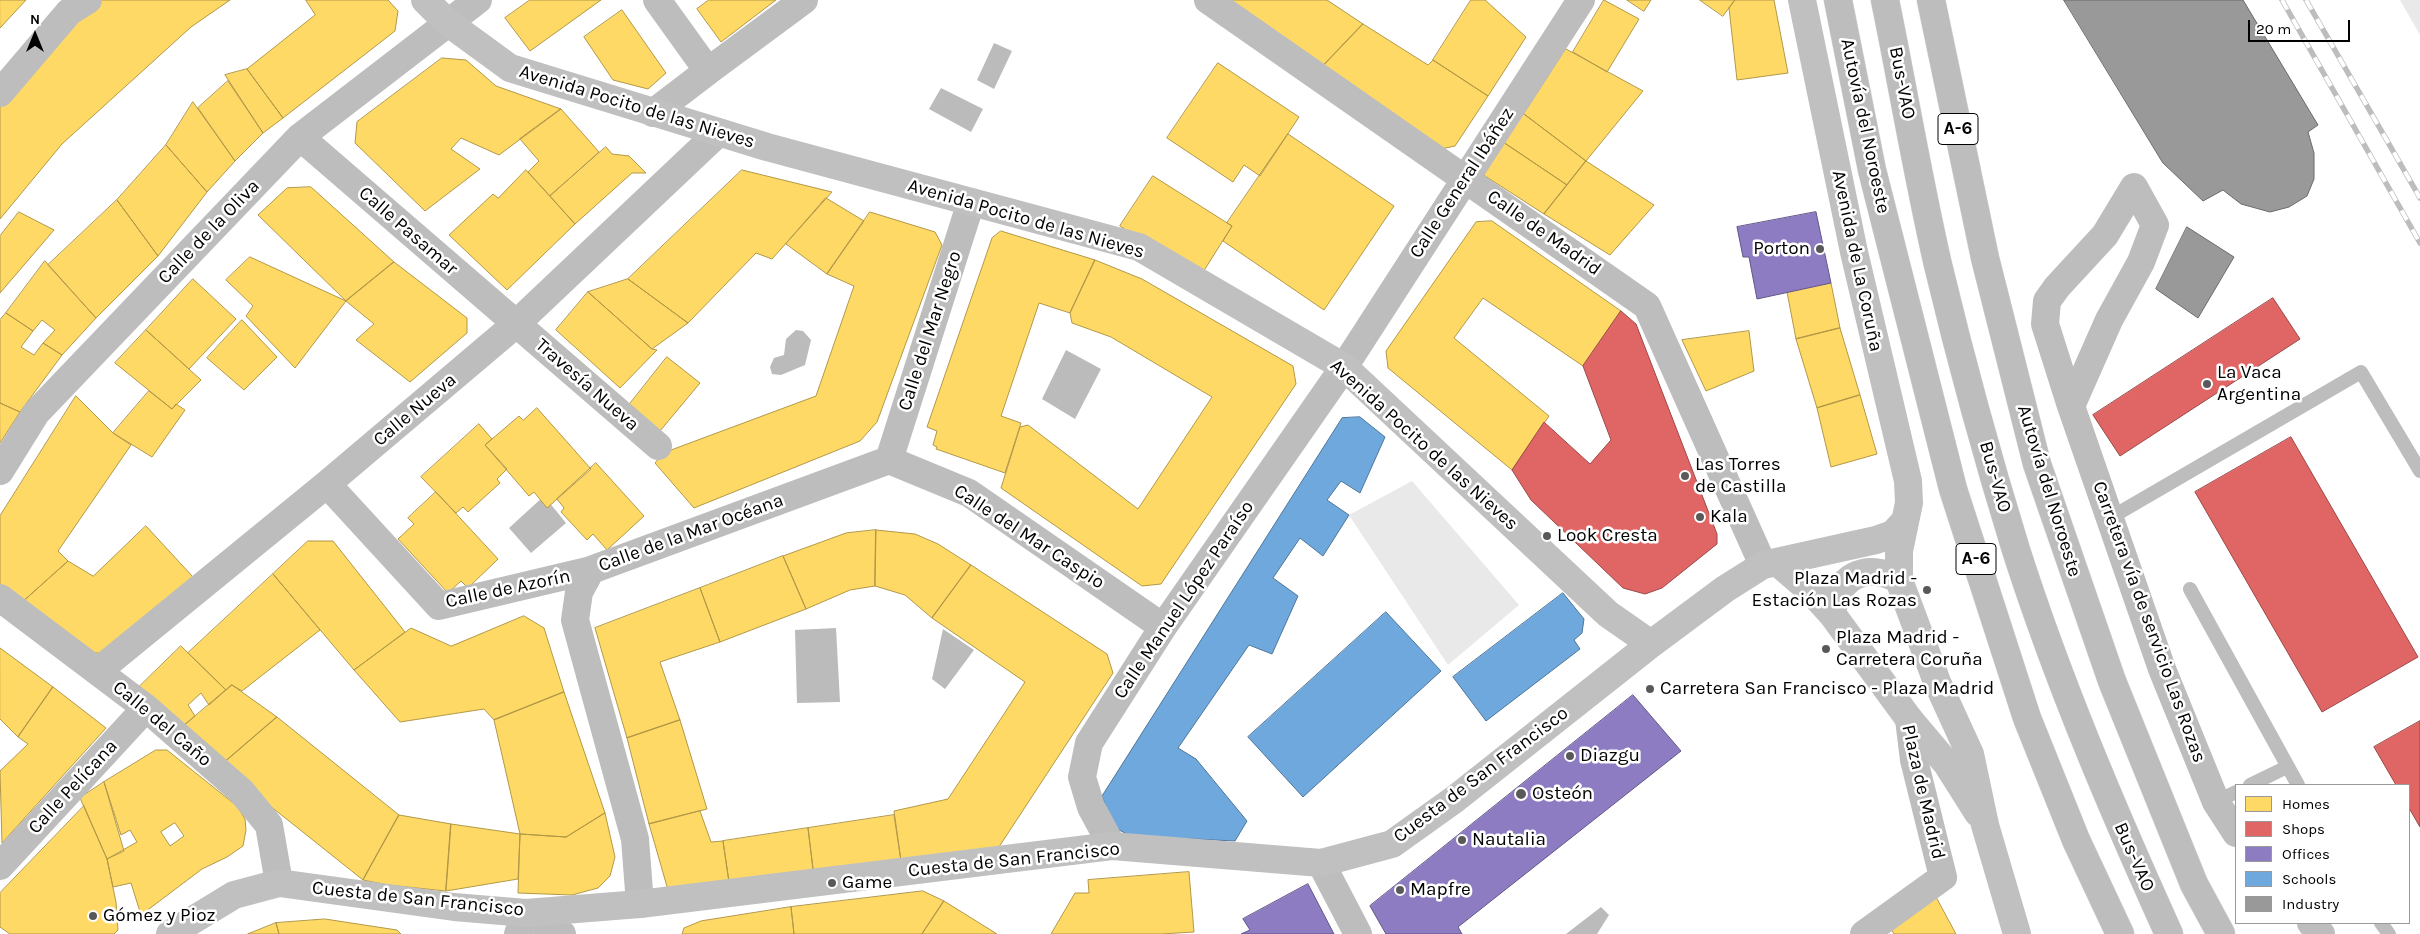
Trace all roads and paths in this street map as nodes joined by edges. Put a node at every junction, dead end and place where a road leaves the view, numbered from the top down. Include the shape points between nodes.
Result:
1 (425, 0) edge
2 (478, 0) edge
3 (657, 0) edge
4 (804, 0) edge
5 (1208, 0) edge
6 (1581, 0) edge
7 (1802, 0) edge
8 (1838, 0) edge
9 (1885, 0) edge
10 (1931, 0) edge
11 (73, 4) edge
12 (447, 22) junction
13 (708, 71) junction
14 (0, 93) edge
15 (653, 113) junction
16 (718, 133) junction
17 (300, 137) junction
18 (1465, 177) junction
19 (971, 202) junction
20 (516, 324) junction
21 (1344, 367) junction
22 (2071, 406) junction
23 (658, 446) dead end
24 (890, 460) junction
25 (0, 471) edge
26 (2420, 471) edge
27 (327, 484) junction
28 (2110, 518) junction
29 (1904, 522) junction
30 (1770, 563) junction
31 (591, 570) junction
32 (2190, 589) dead end
33 (1902, 590) junction
34 (0, 598) edge
35 (1832, 614) junction
36 (1163, 627) junction
37 (1651, 644) junction
38 (98, 672) junction
39 (146, 708) junction
40 (1908, 719) junction
41 (2287, 767) junction
42 (2252, 784) edge
43 (2297, 784) edge
44 (2226, 797) edge
45 (1985, 825) junction
46 (2235, 829) edge
47 (1112, 846) junction
48 (1321, 863) junction
49 (0, 866) edge
50 (279, 883) junction
51 (640, 904) junction
52 (522, 923) edge
53 (2312, 924) edge
54 (170, 934) edge
55 (562, 934) edge
56 (1358, 934) edge
57 (1864, 934) edge
58 (2017, 934) edge
59 (2120, 934) edge
60 (2169, 934) edge
61 (2220, 934) edge
62 (2321, 934) edge

1 - 12 street, Avenida Pocito de las Nieves
2 - 12 main road, Calle de la Oliva
3 - 13 main road
4 - 13 main road
5 - 18 main road, Calle de Madrid
6 - 18 main road, Calle General Ibáñez
7 - 29 street, Avenida de La Coruña via 1852,242 1908,481 1909,502
8 - 59 main road, Autovía del Noroeste / A-6 via 1872,170 1953,489 2027,718 2076,840
9 - 60 main road, Bus-VAO via 1938,264 1994,478 2068,694 2115,814
10 - 61 main road, Autovía del Noroeste / A-6 via 1985,258 2037,464 2112,681 2194,884
11 - 14 main road
12 - 15 street, Avenida Pocito de las Nieves via 510,68
12 - 17 main road, Calle de la Oliva
13 - 15 main road
15 - 16 street, Avenida Pocito de las Nieves
16 - 19 street, Avenida Pocito de las Nieves
16 - 20 main road, Calle Nueva
17 - 20 main road, Calle Pasamar
17 - 25 main road, Calle de la Oliva via 36,413
18 - 21 main road, Calle General Ibáñez
18 - 30 main road, Calle de Madrid via 1647,306
19 - 21 street, Avenida Pocito de las Nieves via 1139,247
19 - 24 main road, Calle del Mar Negro
20 - 23 main road, Travesía Nueva
20 - 27 main road, Calle Nueva
21 - 36 main road, Calle Manuel López Paraíso
21 - 37 street, Avenida Pocito de las Nieves via 1608,614
22 - 22 main road, Carretera vía de servicio Las Rozas via 2094,351 2141,262 2155,225 2134,187 2105,235 2047,301 2045,324
22 - 28 main road, Carretera vía de servicio Las Rozas
24 - 31 main road, Calle de la Mar Océana
24 - 36 main road, Calle del Mar Caspio via 969,493
26 - 28 lane via 2361,372
27 - 31 main road, Calle de Azorín via 439,606
27 - 38 main road, Calle Nueva
28 - 44 main road, Carretera vía de servicio Las Rozas via 2162,669
29 - 30 street, Cuesta de San Francisco via 1893,534 1876,540
29 - 33 street via 1898,558
30 - 35 street via 1813,593
30 - 37 street, Cuesta de San Francisco via 1725,589
31 - 51 main road, Calle de la Mar Océana via 579,592 575,620 636,839
32 - 41 lane
33 - 35 street via 1876,572 1856,574 1842,585
33 - 45 street via 1937,682 1970,754
34 - 38 main road, Calle del Caño
35 - 40 street, Plaza de Madrid
36 - 47 main road, Calle Manuel López Paraíso via 1089,743 1082,777 1091,807
37 - 48 street, Cuesta de San Francisco via 1455,799 1392,844
38 - 39 main road, Calle del Caño
39 - 49 main road, Calle Pelícana
39 - 50 main road, Calle del Caño via 241,791 269,825
40 - 45 street via 1947,764
40 - 57 main road, Plaza de Madrid via 1914,760 1942,878
41 - 42 lane
41 - 43 lane
44 - 46 main road, Carretera vía de servicio Las Rozas
45 - 58 street
47 - 48 street, Cuesta de San Francisco
47 - 51 street, Cuesta de San Francisco
48 - 56 main road
50 - 52 street, Cuesta de San Francisco via 454,907
50 - 54 street, Cuesta de San Francisco via 234,895
51 - 52 street, Cuesta de San Francisco
52 - 55 main road
53 - 62 main road

